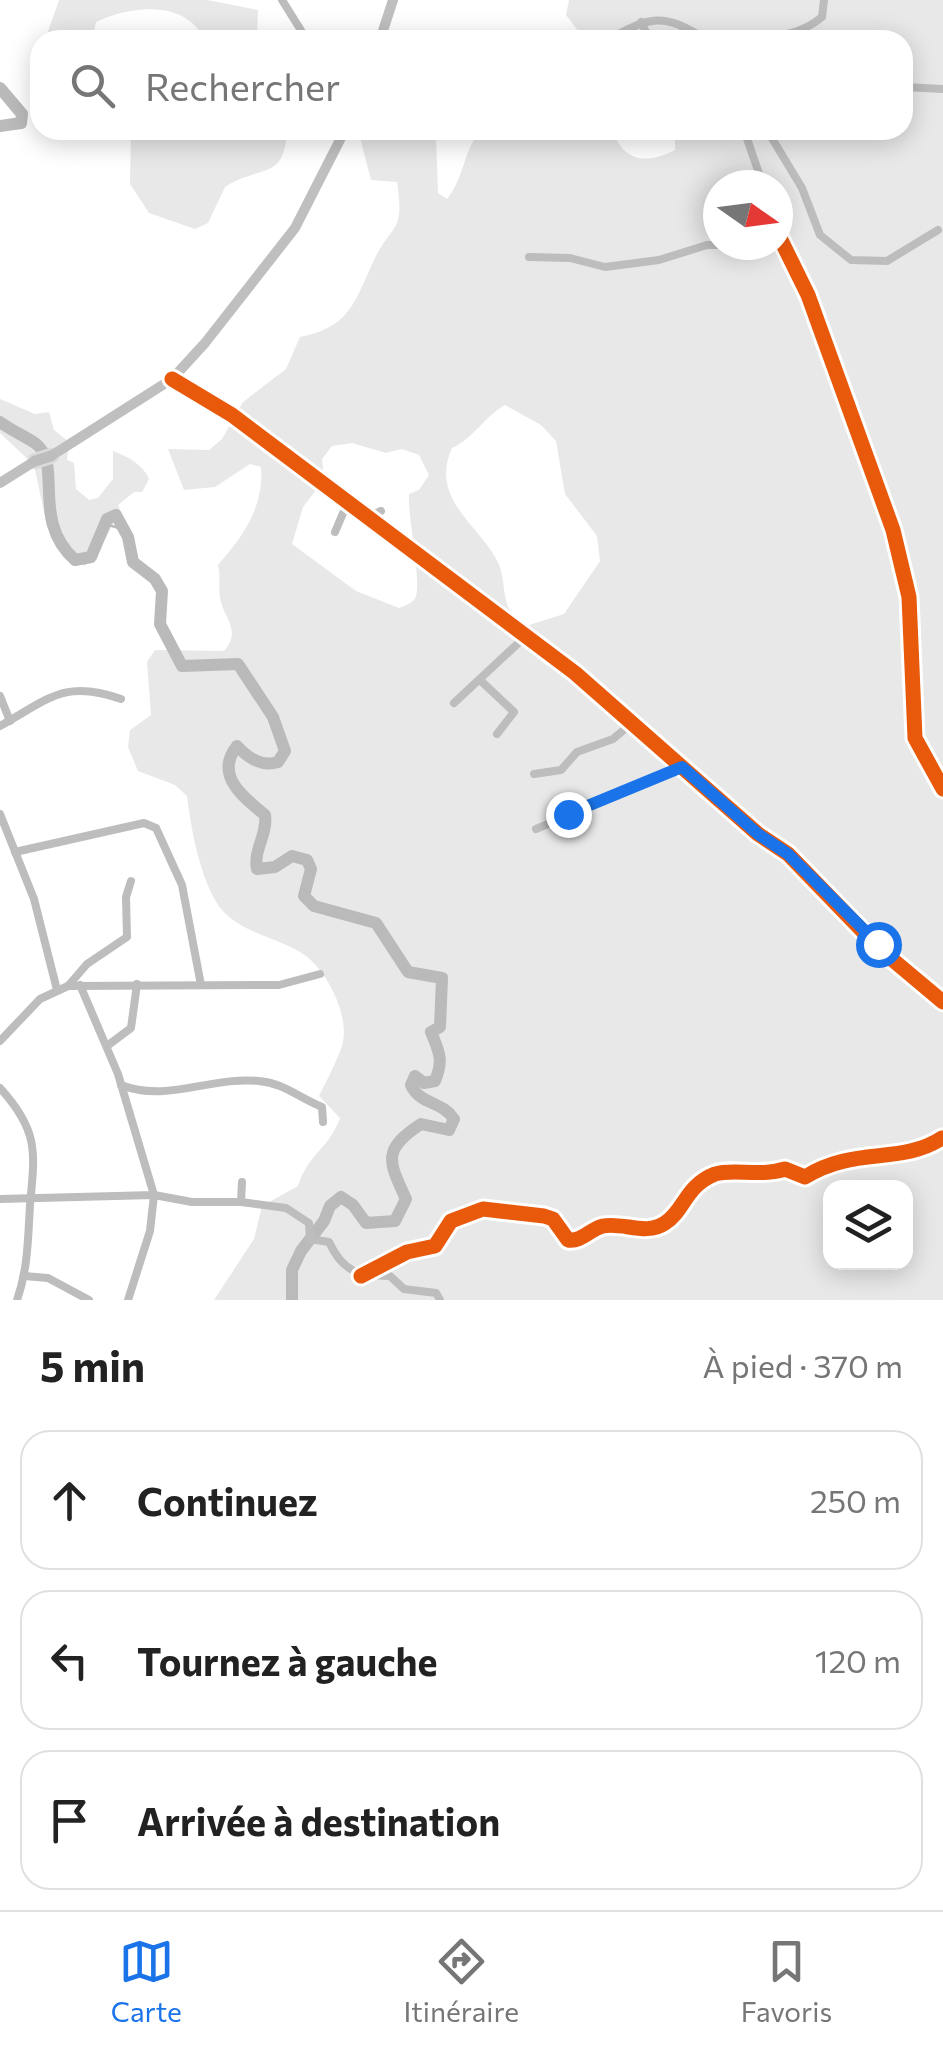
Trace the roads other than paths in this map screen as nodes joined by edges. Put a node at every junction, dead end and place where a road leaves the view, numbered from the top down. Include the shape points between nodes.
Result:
1 (282, 0) edge
2 (392, 0) edge
3 (824, 0) edge
4 (641, 22) junction
5 (301, 30) edge
6 (383, 30) edge
7 (626, 30) edge
8 (645, 30) edge
9 (689, 30) edge
10 (805, 30) edge
11 (913, 88) edge
12 (943, 89) edge
13 (340, 140) edge
14 (747, 140) edge
15 (772, 140) edge
16 (758, 170) edge
17 (938, 230) dead end
18 (703, 246) edge
19 (529, 257) dead end
20 (791, 260) edge
21 (172, 378) junction
22 (51, 456) joint
23 (35, 461) joint
24 (0, 482) edge
25 (347, 504) junction
26 (381, 511) dead end
27 (366, 518) junction
28 (335, 532) dead end
29 (527, 635) junction
30 (480, 680) junction
31 (0, 696) edge
32 (121, 698) dead end
33 (454, 703) dead end
34 (10, 720) junction
35 (632, 723) junction
36 (0, 726) edge
37 (497, 734) dead end
38 (682, 767) junction
39 (534, 774) dead end
40 (943, 789) edge
41 (0, 814) edge
42 (536, 829) dead end
43 (15, 852) junction
44 (132, 881) dead end
45 (320, 974) dead end
46 (137, 984) junction
47 (80, 985) junction
48 (201, 985) junction
49 (68, 986) junction
50 (57, 990) junction
51 (943, 1002) edge
52 (0, 1041) edge
53 (106, 1046) junction
54 (121, 1085) junction
55 (0, 1088) edge
56 (322, 1122) dead end
57 (942, 1138) edge
58 (242, 1182) dead end
59 (154, 1195) junction
60 (32, 1197) junction
61 (0, 1199) edge
62 (241, 1202) junction
63 (24, 1276) junction
64 (361, 1276) junction
65 (18, 1300) edge
66 (89, 1300) edge
67 (128, 1300) edge
68 (440, 1300) edge

1 - 5 street
2 - 6 main road
3 - 10 street via 822,18
4 - 7 street
4 - 8 street
4 - 9 street via 660,19
11 - 12 street
13 - 21 main road via 295,228
14 - 16 street
15 - 17 street via 802,188 820,235 850,260 887,261
18 - 19 street via 605,266
20 - 40 street via 893,530 908,597 915,738
21 - 22 main road
21 - 25 street via 232,415
22 - 23 main road
23 - 24 main road
25 - 27 street
25 - 28 street
26 - 27 street
27 - 29 street
29 - 30 street
29 - 35 street
30 - 33 street
30 - 37 street via 513,710
31 - 34 street
32 - 34 street via 88,687 51,696
34 - 36 street
35 - 38 street
35 - 39 street via 613,739 577,752 561,770
38 - 42 street
38 - 51 street via 788,854 881,950
41 - 43 street
43 - 48 street via 144,823 156,828 182,886
43 - 50 street
44 - 49 street via 126,937
45 - 48 street via 279,985
46 - 47 street
46 - 48 street
46 - 53 street via 131,1028
47 - 49 street
47 - 53 street
49 - 50 street
50 - 52 street
53 - 54 street
54 - 56 street via 150,1094 219,1082 275,1083 322,1107
54 - 59 street
55 - 60 street via 18,1108 35,1149
57 - 64 street via 898,1155 865,1154 820,1165 805,1177 785,1169 766,1176 715,1174 686,1193 664,1224 643,1230 602,1226 575,1242 553,1219 500,1214 491,1207 452,1221 435,1246
58 - 62 street
59 - 60 street
59 - 62 street
59 - 67 street
60 - 61 street
60 - 63 street
62 - 64 street via 286,1208 310,1223 308,1237 329,1242 345,1268
63 - 65 street
63 - 66 street via 48,1278
64 - 68 street via 390,1276 404,1289

